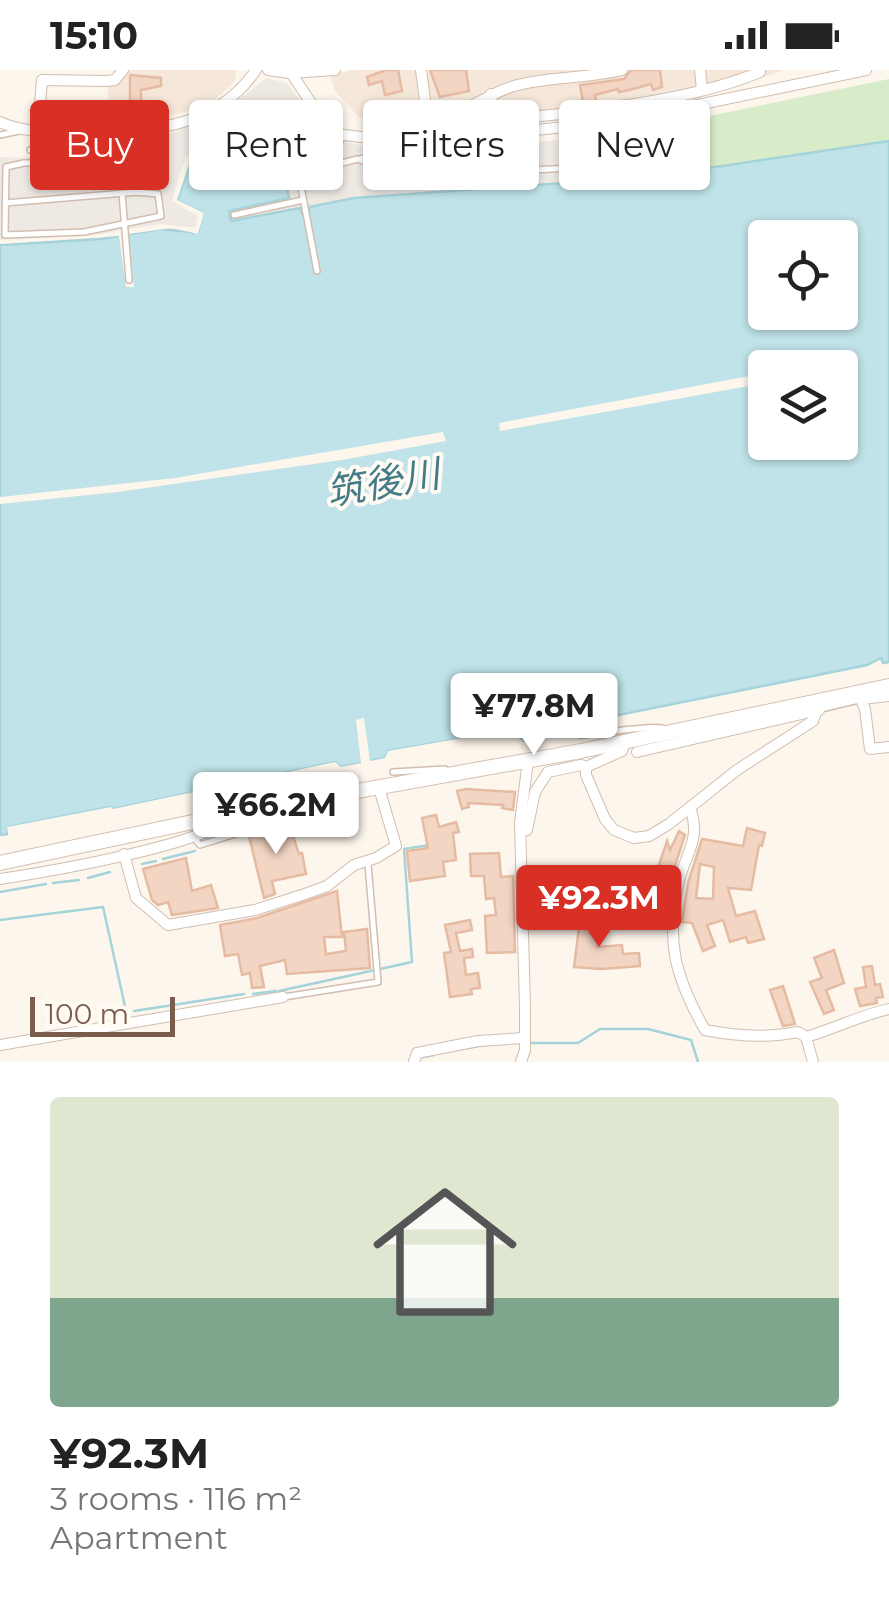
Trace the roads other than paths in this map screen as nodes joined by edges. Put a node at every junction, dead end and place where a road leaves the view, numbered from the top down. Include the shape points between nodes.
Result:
1 (125, 70) edge
2 (256, 70) edge
3 (268, 70) edge
4 (335, 70) edge
5 (421, 70) edge
6 (622, 70) edge
7 (700, 70) edge
8 (866, 70) edge
9 (290, 72) edge
10 (760, 72) edge
11 (597, 73) edge
12 (702, 90) junction
13 (492, 94) junction
14 (40, 100) edge
15 (229, 100) edge
16 (308, 100) edge
17 (492, 100) edge
18 (539, 117) edge
19 (0, 122) edge
20 (25, 131) junction
21 (30, 131) edge
22 (539, 131) edge
23 (30, 133) edge
24 (0, 135) edge
25 (344, 135) edge
26 (363, 137) edge
27 (363, 159) edge
28 (358, 160) junction
29 (343, 162) edge
30 (30, 163) edge
31 (559, 169) edge
32 (140, 190) edge
33 (301, 190) edge
34 (137, 192) junction
35 (122, 193) junction
36 (303, 200) junction
37 (6, 203) junction
38 (234, 215) dead end
39 (122, 226) junction
40 (316, 272) dead end
41 (129, 280) dead end
42 (889, 686) edge
43 (860, 696) junction
44 (889, 696) edge
45 (819, 705) junction
46 (669, 731) junction
47 (580, 736) dead end
48 (631, 747) junction
49 (889, 747) edge
50 (528, 761) junction
51 (586, 767) junction
52 (393, 772) dead end
53 (472, 772) junction
54 (379, 788) junction
55 (352, 792) junction
56 (690, 807) junction
57 (235, 812) junction
58 (521, 831) junction
59 (194, 838) junction
60 (124, 854) junction
61 (367, 861) junction
62 (0, 863) edge
63 (0, 879) edge
64 (283, 997) joint
65 (889, 1010) edge
66 (806, 1037) junction
67 (524, 1041) junction
68 (0, 1044) edge
69 (415, 1060) edge
70 (521, 1062) edge
71 (813, 1062) edge

1 - 14 street via 115,80 42,80
2 - 15 street
3 - 9 street
4 - 9 street
5 - 13 street via 427,116 461,112
6 - 11 street
7 - 12 street
8 - 22 street via 620,121
9 - 16 street
10 - 12 street
11 - 13 street
12 - 18 street
13 - 17 street
19 - 20 street
20 - 21 street
20 - 23 lane
20 - 24 lane
25 - 26 street
27 - 28 lane
28 - 29 lane
28 - 31 lane via 378,167 480,157 493,172
30 - 37 lane via 6,167
32 - 34 lane
33 - 36 lane
34 - 35 lane
34 - 39 lane via 158,194 161,216
35 - 37 lane
35 - 39 lane
36 - 38 lane
36 - 40 lane
37 - 39 lane via 5,235
39 - 41 lane
42 - 43 main road
43 - 44 street
43 - 45 main road
43 - 49 street via 870,749
45 - 46 main road
45 - 48 street
45 - 56 street via 812,721
46 - 47 lane via 655,726
46 - 48 main road
48 - 50 main road
48 - 51 street
50 - 53 main road
50 - 58 street
51 - 56 street via 605,819 622,836 649,836
51 - 58 street via 548,772 534,792 527,830
52 - 53 lane
53 - 54 main road
54 - 55 main road
54 - 61 street via 396,846
55 - 57 main road
55 - 59 lane via 339,804 213,842 200,845
56 - 66 street via 696,838 680,879 671,940 696,1015 705,1030
57 - 59 street
57 - 62 main road
58 - 67 street
59 - 60 street
60 - 61 street via 136,898 168,926 272,905 327,886
60 - 63 street
61 - 64 lane via 378,982
64 - 68 street
65 - 66 street
66 - 71 street
67 - 69 street via 478,1041
67 - 70 street

